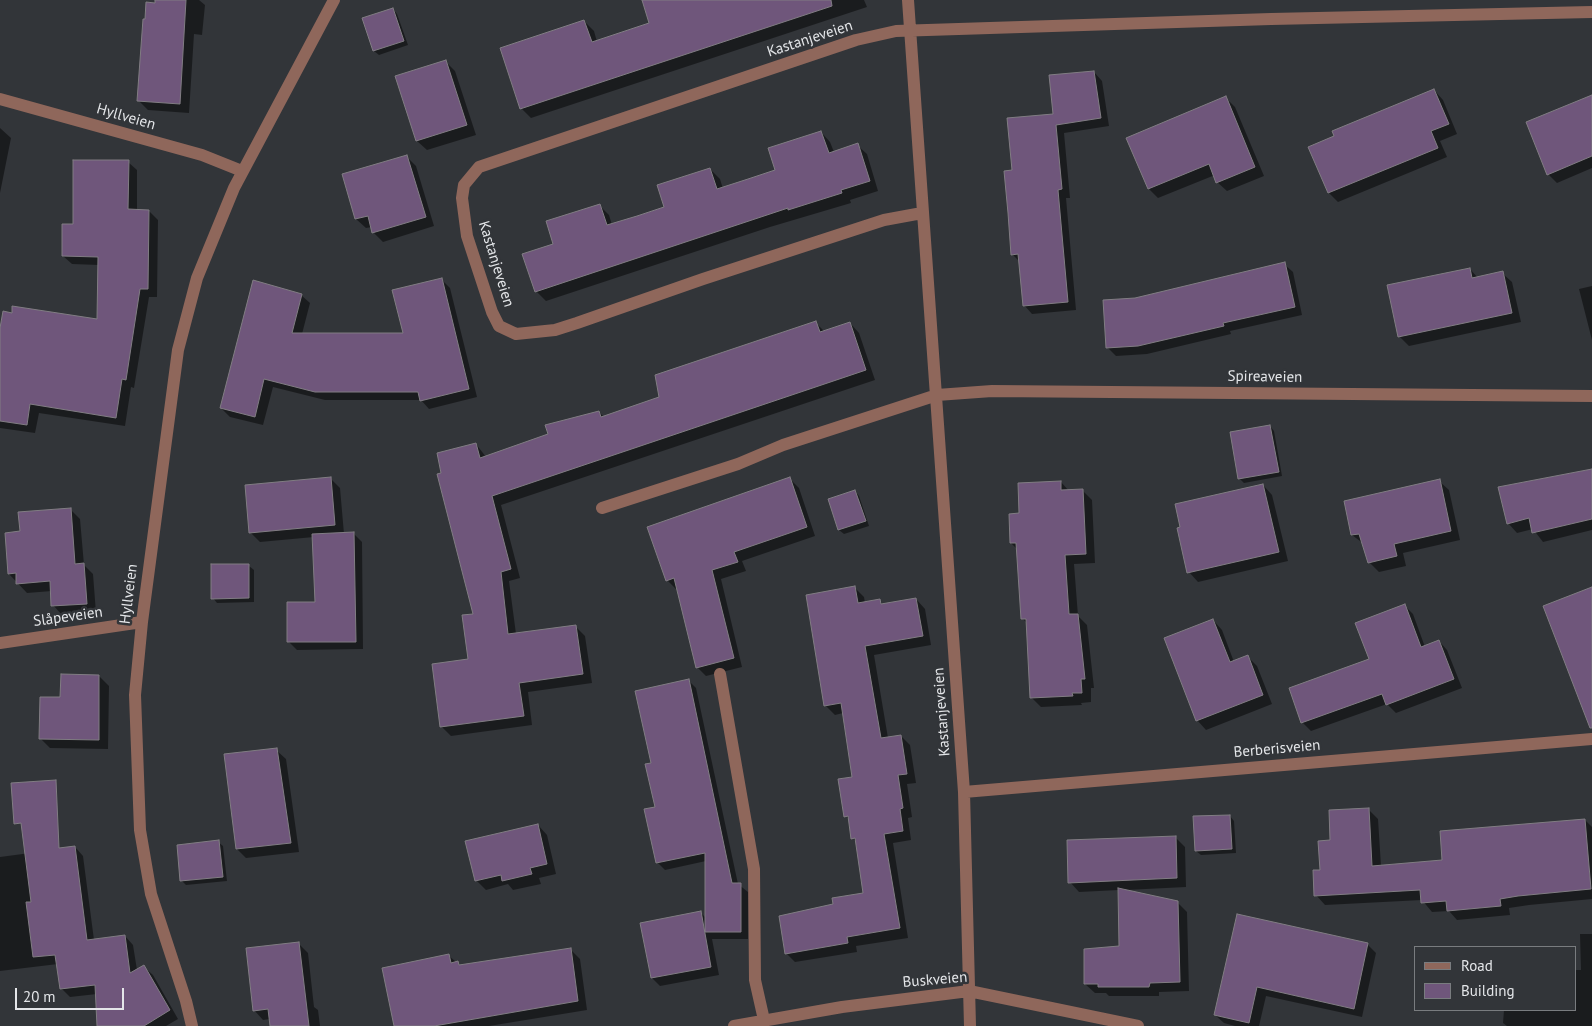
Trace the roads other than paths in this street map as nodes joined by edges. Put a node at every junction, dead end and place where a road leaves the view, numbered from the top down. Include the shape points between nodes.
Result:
1 (334, 0) edge
2 (908, 0) edge
3 (1592, 12) edge
4 (910, 31) junction
5 (0, 99) edge
6 (242, 171) junction
7 (922, 213) junction
8 (937, 395) junction
9 (1592, 396) edge
10 (602, 508) dead end
11 (142, 622) junction
12 (0, 643) edge
13 (720, 674) dead end
14 (1592, 739) edge
15 (964, 792) junction
16 (969, 991) junction
17 (764, 1020) junction
18 (192, 1026) edge
19 (734, 1026) edge
20 (970, 1026) edge
21 (1138, 1026) edge

1 - 6 street, Hyllveien
2 - 4 street, Kastanjeveien
3 - 4 street via 1272,18
4 - 7 street, Kastanjeveien
4 - 7 street, Kastanjeveien via 856,40 479,167 464,185 462,198 467,236 492,312 499,326 516,334 562,328 875,223
5 - 6 street, Hyllveien via 202,156
6 - 11 street, Hyllveien via 197,278 178,350
7 - 8 street, Kastanjeveien
8 - 9 street, Spireaveien via 992,391
8 - 10 street
8 - 15 street, Kastanjeveien
11 - 12 street, Slåpeveien
11 - 18 street, Hyllveien via 135,695 140,830 152,894
13 - 17 street via 754,869 755,980
14 - 15 street, Berberisveien
15 - 16 street, Kastanjeveien
16 - 17 street, Buskveien
16 - 20 street, Kastanjeveien
16 - 21 street, Buskveien
17 - 19 street, Buskveien

